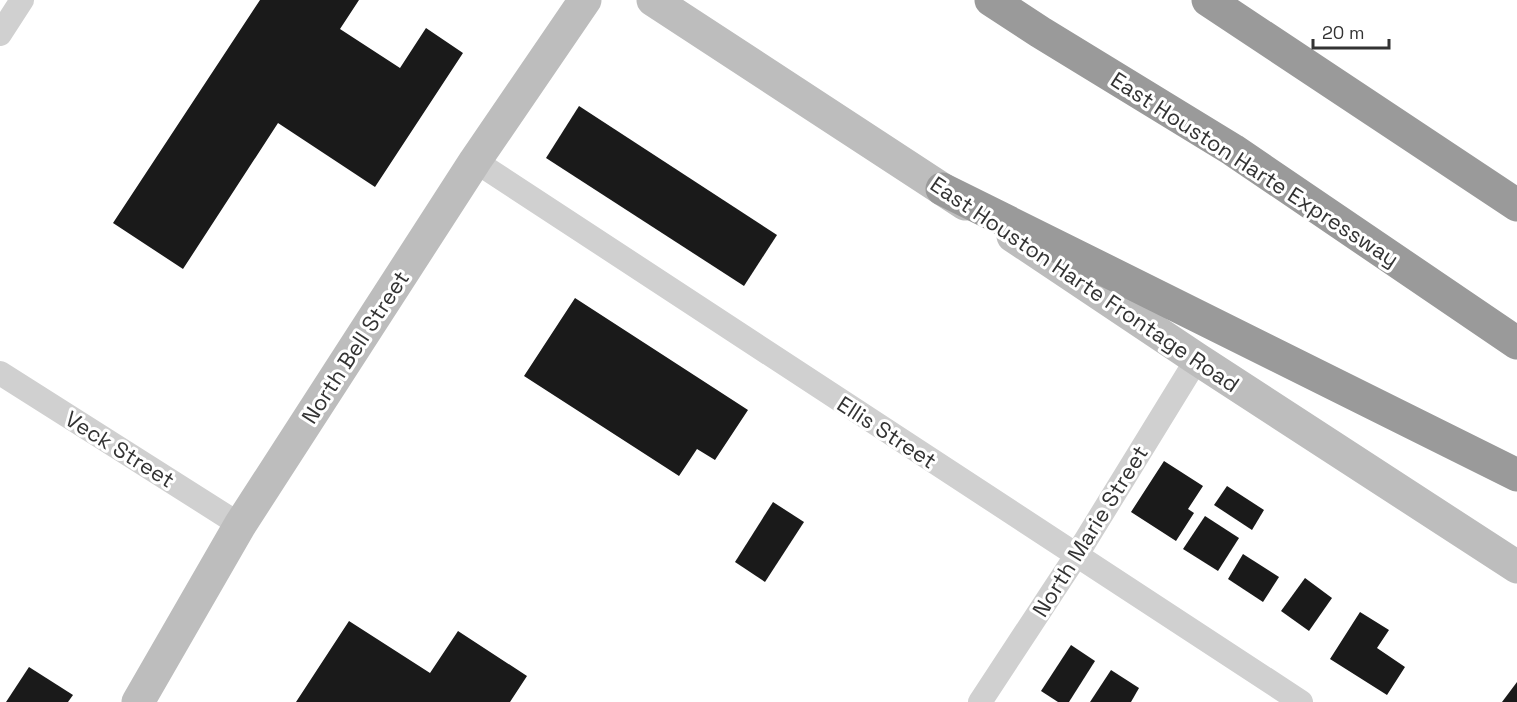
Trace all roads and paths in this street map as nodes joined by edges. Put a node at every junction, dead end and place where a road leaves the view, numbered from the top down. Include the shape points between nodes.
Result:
1 (22, 0) edge
2 (585, 0) edge
3 (653, 0) edge
4 (991, 0) edge
5 (1208, 0) edge
6 (0, 33) edge
7 (475, 161) junction
8 (942, 189) junction
9 (1517, 205) edge
10 (1517, 343) edge
11 (1197, 359) junction
12 (0, 373) edge
13 (1517, 475) edge
14 (240, 525) junction
15 (1076, 556) junction
16 (1517, 567) edge
17 (138, 702) edge
18 (980, 702) edge
19 (1301, 702) edge

1 - 6 street
2 - 7 main road, North Bell Street
3 - 8 main road, East Houston Harte Frontage Road
4 - 10 highway, East Houston Harte Expressway via 1233,150
5 - 9 highway
7 - 14 main road, North Bell Street
7 - 15 street, Ellis Street
8 - 11 main road, East Houston Harte Frontage Road
8 - 13 highway
11 - 15 street, North Marie Street
11 - 16 main road, East Houston Harte Frontage Road
12 - 14 street, Veck Street
14 - 17 main road, North Bell Street
15 - 18 street, North Marie Street
15 - 19 street, Ellis Street

